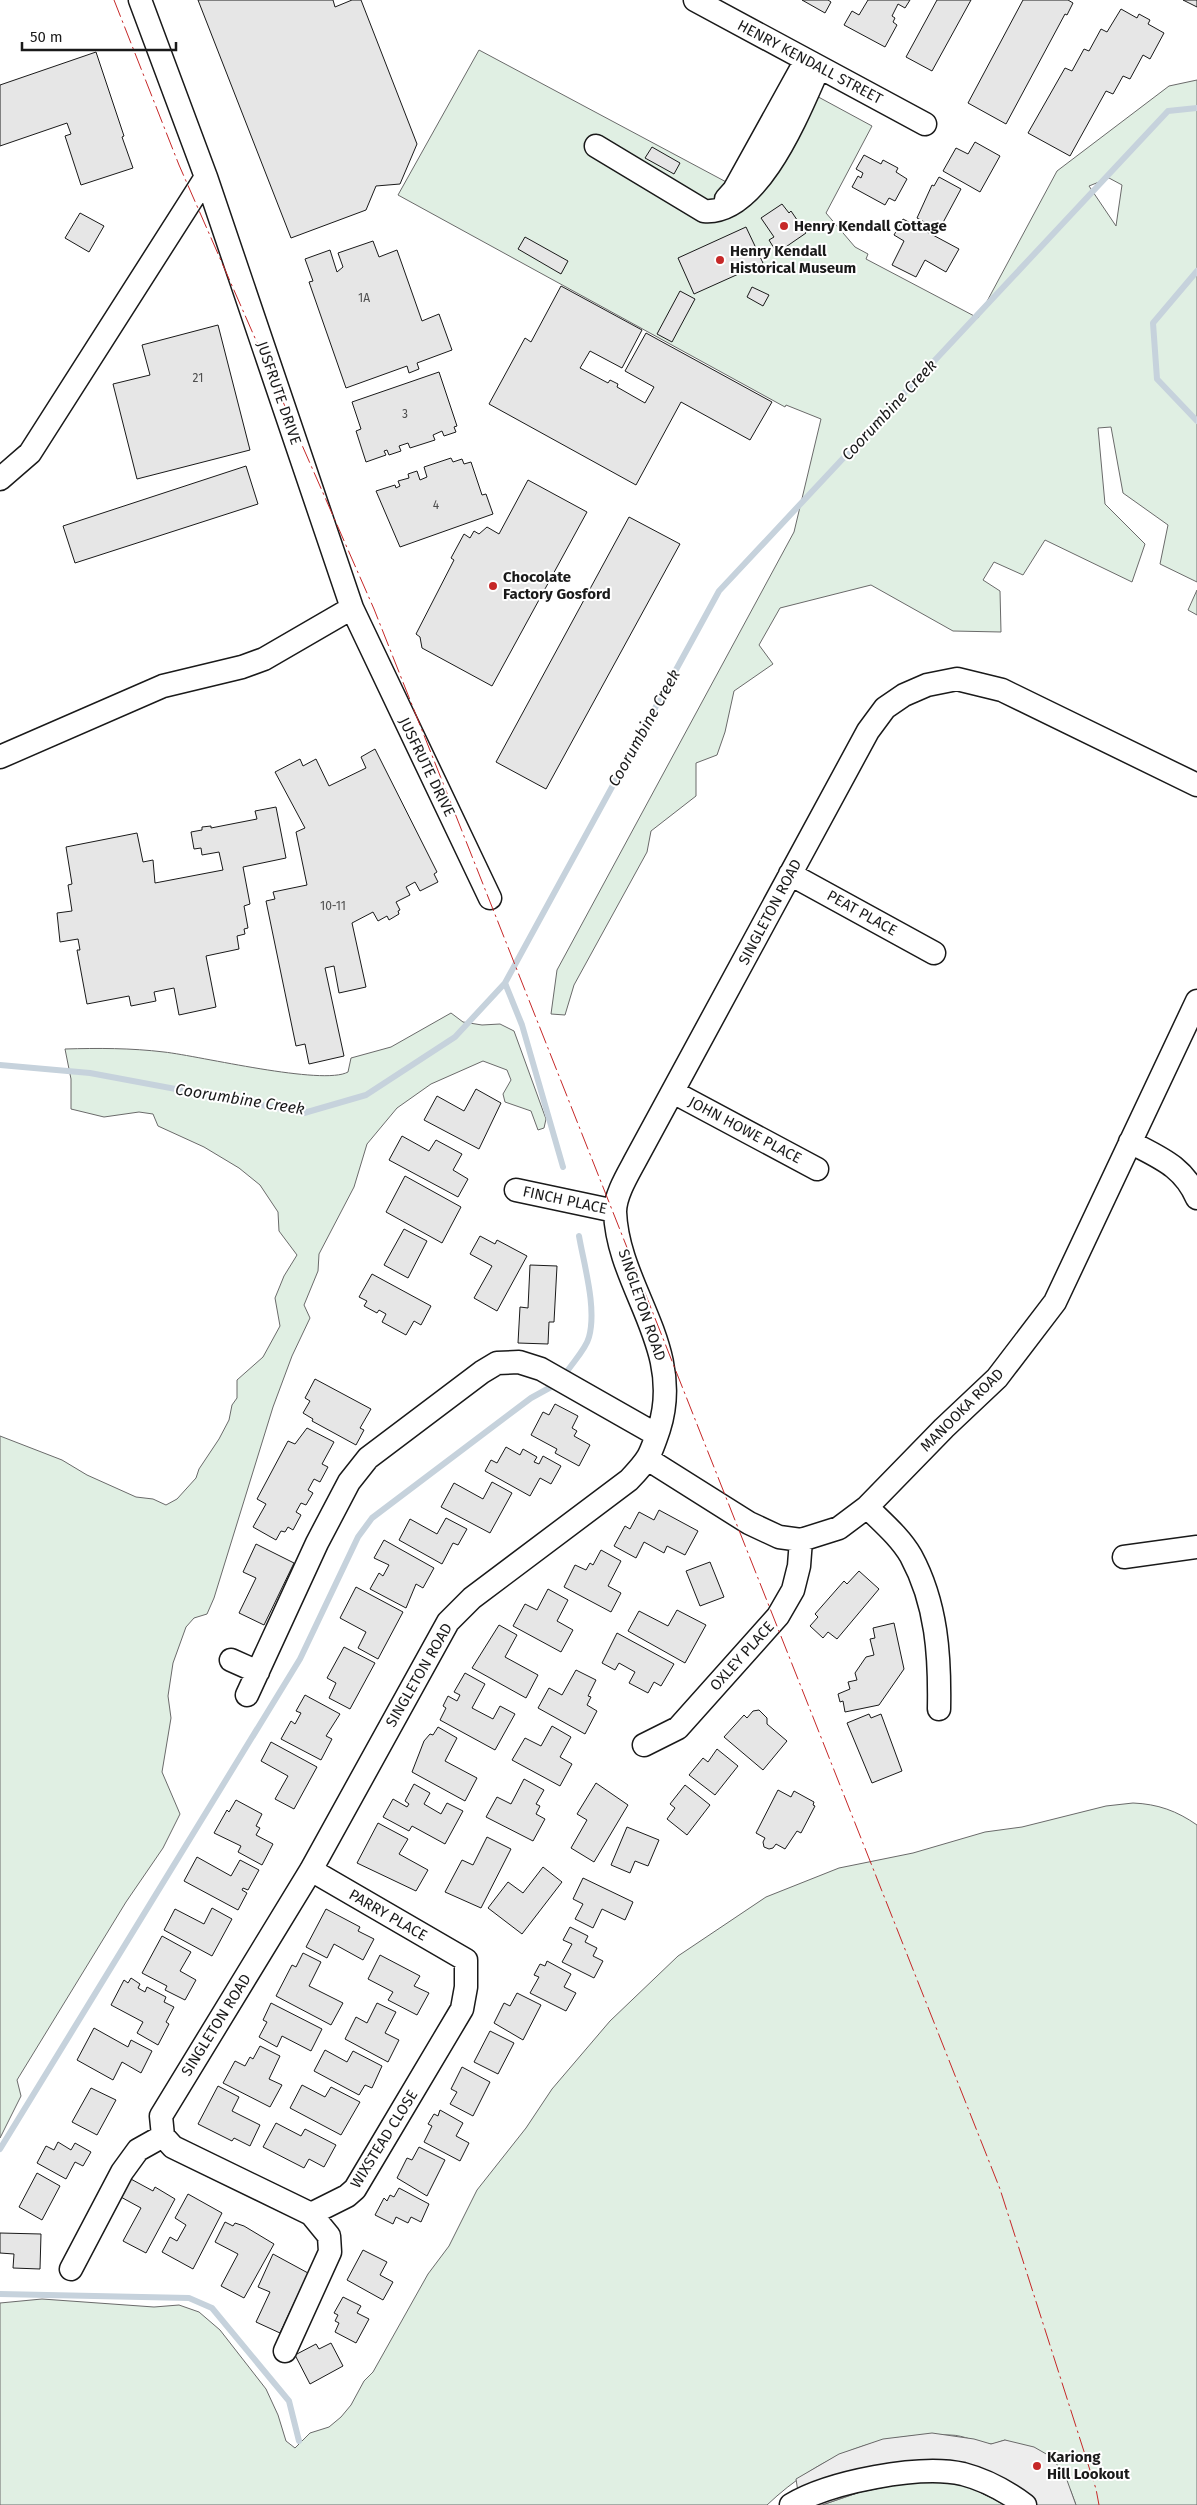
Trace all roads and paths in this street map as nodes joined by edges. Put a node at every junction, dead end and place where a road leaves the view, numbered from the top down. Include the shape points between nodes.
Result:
1 (140, 0) edge
2 (695, 0) edge
3 (813, 64) junction
4 (926, 124) dead end
5 (596, 146) dead end
6 (206, 177) junction
7 (0, 480) edge
8 (352, 608) junction
9 (0, 756) edge
10 (1197, 785) edge
11 (790, 874) junction
12 (490, 898) dead end
13 (934, 953) dead end
14 (1197, 1001) edge
15 (673, 1092) junction
16 (1130, 1142) junction
17 (817, 1169) dead end
18 (516, 1190) dead end
19 (1197, 1198) edge
20 (615, 1211) junction
21 (657, 1434) junction
22 (649, 1460) junction
23 (867, 1507) junction
24 (801, 1540) junction
25 (1197, 1547) edge
26 (1124, 1557) dead end
27 (231, 1660) dead end
28 (258, 1672) junction
29 (247, 1694) dead end
30 (939, 1709) dead end
31 (644, 1745) dead end
32 (311, 1870) junction
33 (466, 1960) joint
34 (163, 2136) junction
35 (311, 2214) junction
36 (71, 2269) dead end
37 (285, 2351) dead end
38 (791, 2505) edge
39 (1025, 2505) edge

1 - 6 street, JUSFRUTE DRIVE
2 - 3 street, HENRY KENDALL STREET
3 - 4 street, HENRY KENDALL STREET
3 - 5 street via 798,114 766,171 742,199 716,212 704,211
6 - 7 street via 30,453
6 - 8 street, JUSFRUTE DRIVE
8 - 9 street via 264,658 242,667 163,686
8 - 12 street, JUSFRUTE DRIVE
10 - 11 street, SINGLETON ROAD via 1002,690 957,679 927,685 885,708 868,731
11 - 13 street, PEAT PLACE
11 - 15 street, SINGLETON ROAD
14 - 16 street, MANOOKA ROAD
15 - 17 street, JOHN HOWE PLACE
15 - 20 street, SINGLETON ROAD via 636,1159
16 - 19 street via 1166,1161 1189,1180
16 - 23 street, MANOOKA ROAD via 1055,1302 997,1378
18 - 20 street, FINCH PLACE
20 - 21 street, SINGLETON ROAD via 622,1251 657,1342 666,1379
21 - 22 street, SINGLETON ROAD
21 - 28 street via 541,1369 519,1362 497,1363 368,1458 349,1482 317,1543
22 - 24 street, MANOOKA ROAD via 749,1523 779,1537
22 - 32 street, SINGLETON ROAD via 629,1480 472,1598 448,1622
23 - 24 street, MANOOKA ROAD via 839,1528
23 - 30 street via 910,1555 924,1586 936,1626 940,1666
24 - 31 street, OXLEY PLACE via 793,1590 778,1616 678,1728
25 - 26 street
27 - 28 street
28 - 29 street
32 - 33 street, PARRY PLACE
32 - 34 street, SINGLETON ROAD via 171,2098 161,2116
33 - 35 street, WIXSTEAD CLOSE via 462,2009 355,2189
34 - 35 street via 173,2147
34 - 36 street via 138,2150 122,2172
35 - 37 street via 329,2236 330,2252
38 - 39 street via 806,2496 860,2481 918,2472 962,2474 1004,2490

